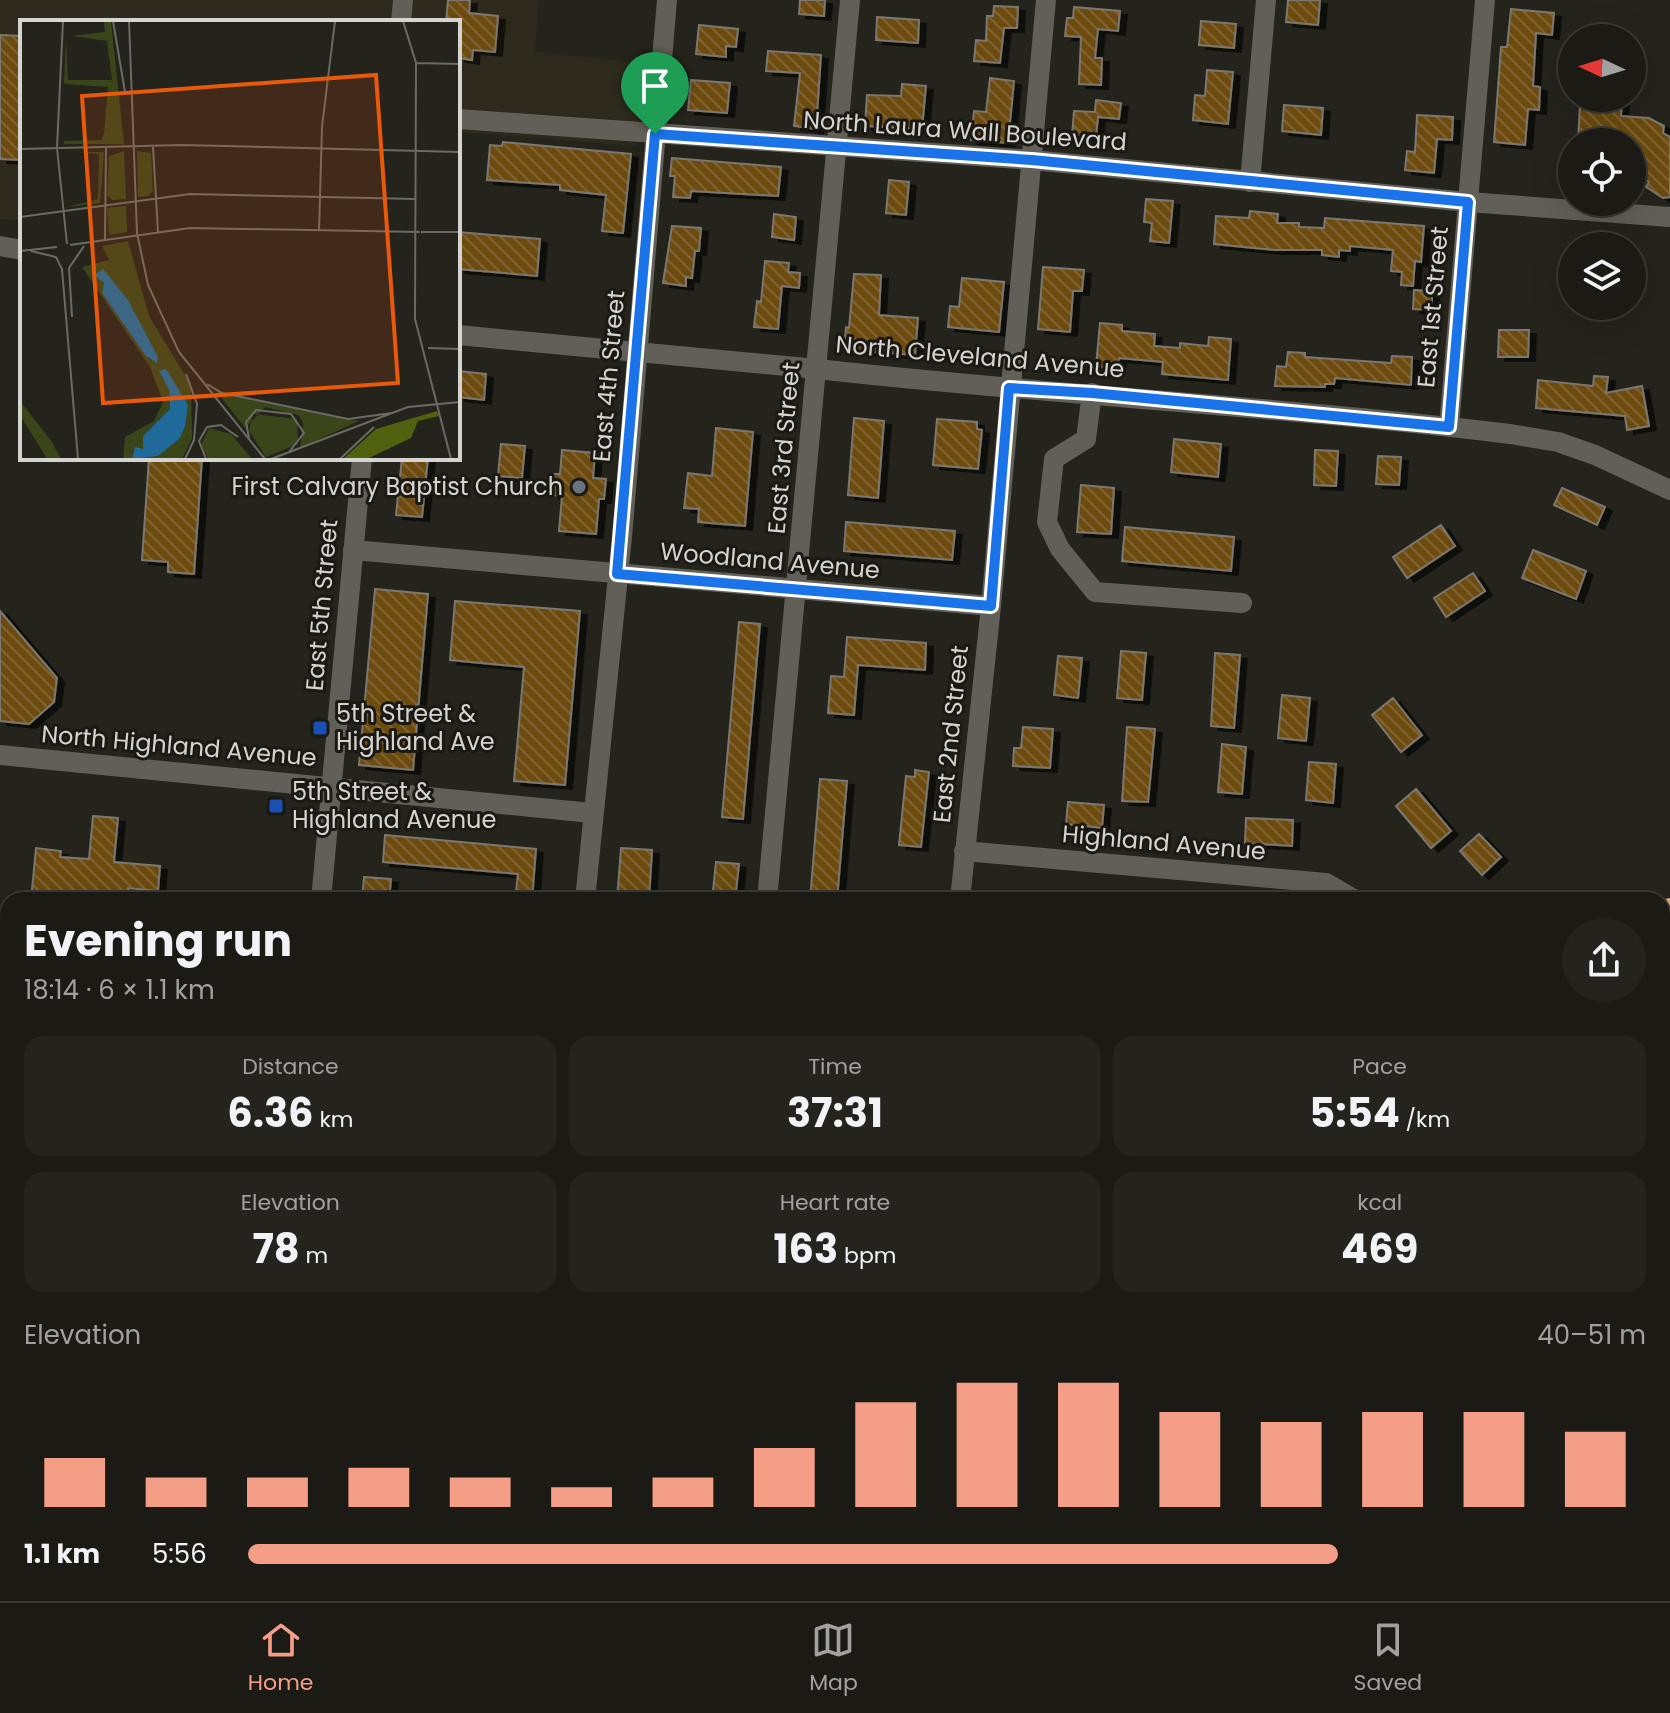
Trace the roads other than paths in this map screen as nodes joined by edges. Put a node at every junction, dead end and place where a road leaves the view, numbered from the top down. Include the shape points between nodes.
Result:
1 (403, 0) edge
2 (667, 0) edge
3 (850, 0) edge
4 (1046, 0) edge
5 (1266, 0) edge
6 (1485, 0) edge
7 (401, 20) edge
8 (460, 119) edge
9 (655, 134) junction
10 (837, 147) junction
11 (1032, 160) junction
12 (1250, 182) junction
13 (1468, 202) junction
14 (1670, 217) edge
15 (0, 246) edge
16 (20, 250) edge
17 (460, 335) edge
18 (638, 352) junction
19 (817, 369) junction
20 (1009, 388) junction
21 (1092, 393) junction
22 (1449, 427) junction
23 (362, 460) edge
24 (1670, 490) edge
25 (353, 550) junction
26 (617, 574) junction
27 (796, 590) junction
28 (1242, 603) dead end
29 (991, 606) junction
30 (0, 755) edge
31 (331, 786) junction
32 (592, 813) junction
33 (964, 851) junction
34 (322, 892) edge
35 (586, 892) edge
36 (768, 892) edge
37 (961, 892) edge
38 (1341, 892) edge

1 - 7 street
2 - 9 street, East 4th Street
3 - 10 street, East 3rd Street
4 - 11 street, East 2nd Street
5 - 12 street
6 - 13 street, East 1st Street
8 - 9 street, North Laura Wall Boulevard
9 - 10 street, North Laura Wall Boulevard
9 - 18 street, East 4th Street
10 - 11 street, North Laura Wall Boulevard
10 - 19 street, East 3rd Street
11 - 12 street, North Laura Wall Boulevard
11 - 20 street, East 2nd Street
12 - 13 street, North Laura Wall Boulevard
13 - 14 street, North Laura Wall Boulevard
13 - 22 street, East 1st Street
15 - 16 street
17 - 18 street, North Cleveland Avenue
18 - 19 street, North Cleveland Avenue
18 - 26 street, East 4th Street
19 - 20 street, North Cleveland Avenue
19 - 27 street, East 3rd Street
20 - 21 street, North Cleveland Avenue
20 - 29 street, East 2nd Street
21 - 22 street, North Cleveland Avenue
21 - 28 street via 1086,439 1054,459 1047,522 1060,549 1095,592
22 - 24 street, North Cleveland Avenue via 1558,442
23 - 25 street, East 5th Street
25 - 26 street, Woodland Avenue
25 - 31 street, East 5th Street
26 - 27 street, Woodland Avenue
26 - 32 street, East 4th Street
27 - 29 street, Woodland Avenue
27 - 36 street, East 3rd Street
29 - 33 street, East 2nd Street
30 - 31 street, North Highland Avenue
31 - 32 street, North Highland Avenue
31 - 34 street, East 5th Street
32 - 35 street, East 4th Street
33 - 37 street, East 2nd Street
33 - 38 street, Highland Avenue via 1326,883

